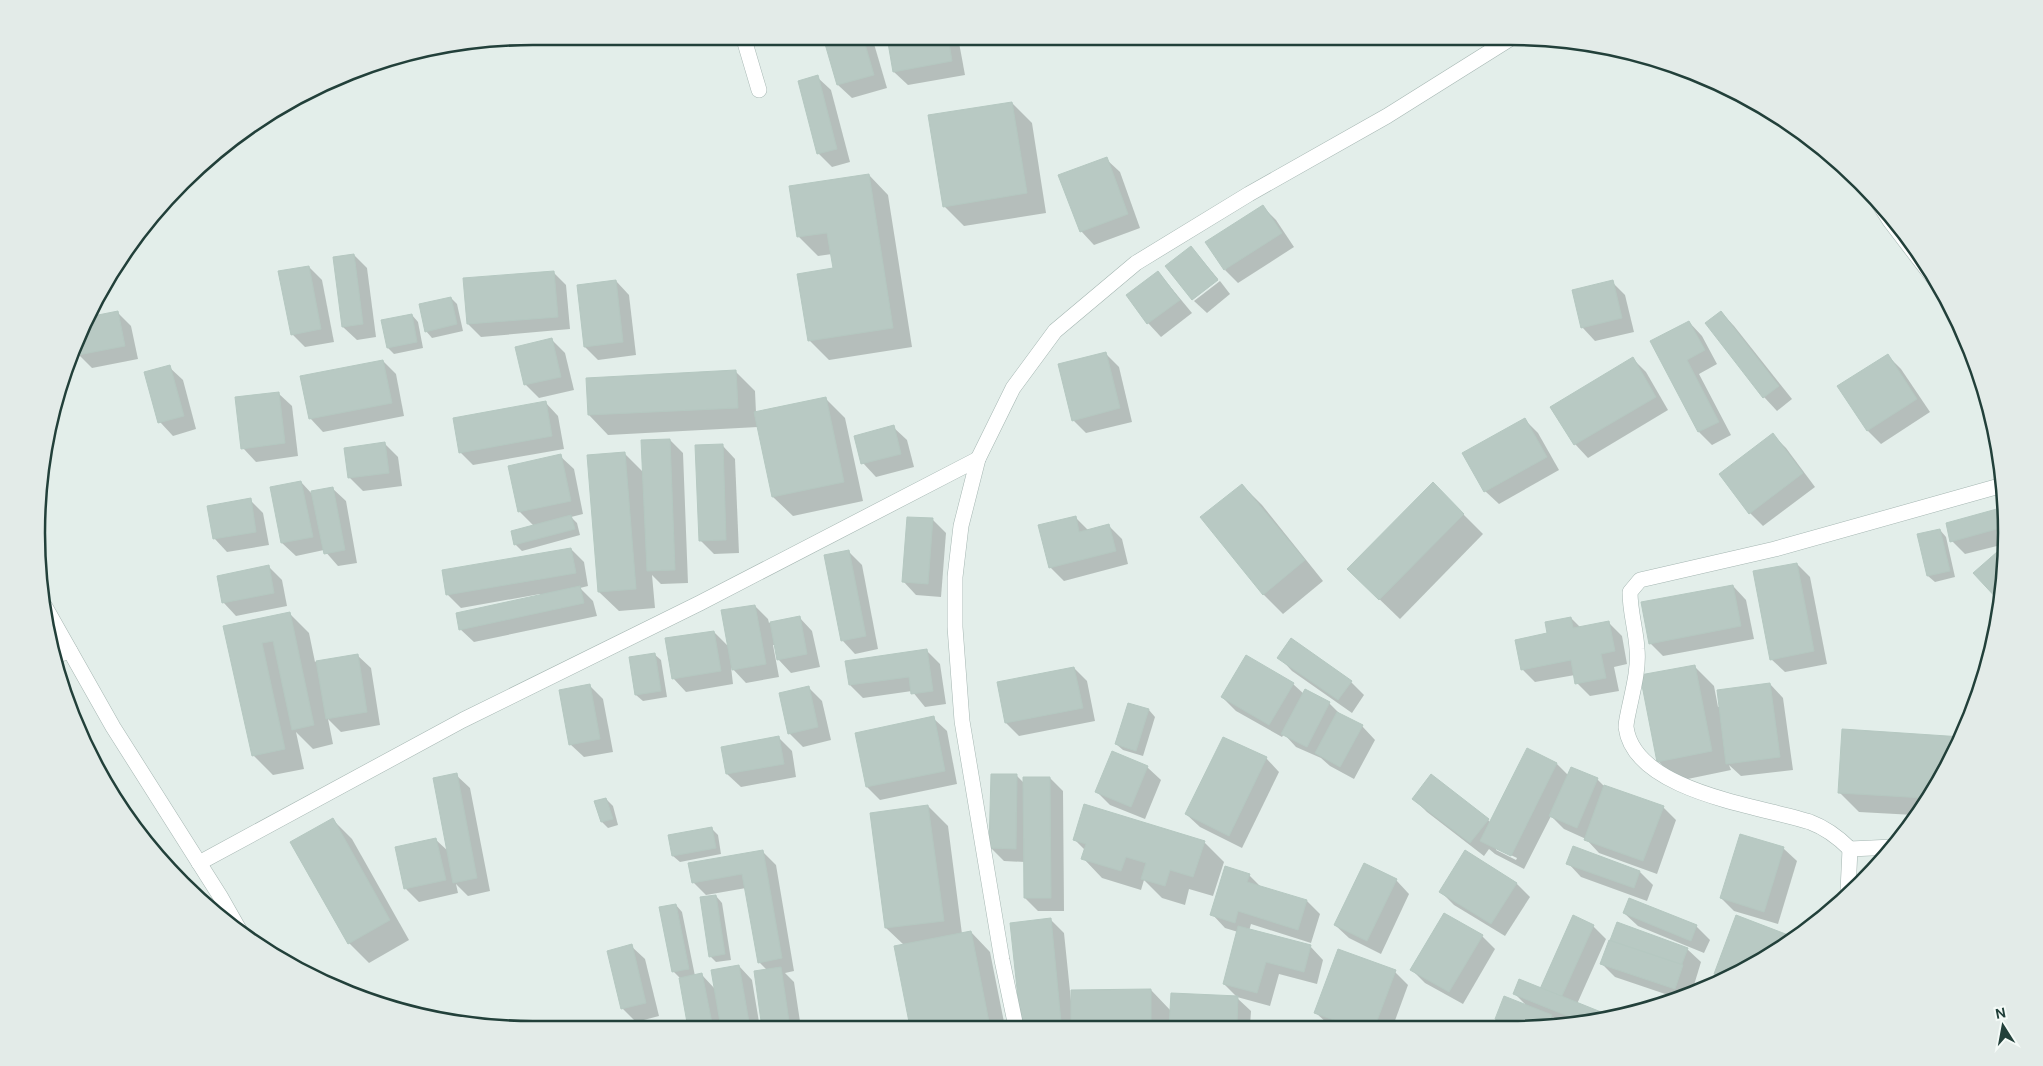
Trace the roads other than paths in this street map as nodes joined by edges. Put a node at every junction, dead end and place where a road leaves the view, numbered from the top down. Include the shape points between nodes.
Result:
1 (746, 45) edge
2 (1501, 45) edge
3 (759, 90) dead end
4 (978, 459) junction
5 (1996, 487) edge
6 (53, 621) edge
7 (70, 651) junction
8 (61, 654) edge
9 (1883, 847) edge
10 (1850, 849) junction
11 (199, 863) junction
12 (1848, 884) edge
13 (231, 916) edge
14 (1015, 1021) edge

1 - 3 street
2 - 4 street via 1136,263 1055,331 1013,388
4 - 11 street via 700,603 463,720
4 - 14 street via 960,526 955,627 962,721
5 - 10 street via 1775,548 1640,580 1630,592 1630,611 1638,649 1626,726 1632,745 1646,763 1668,778 1696,789 1752,808 1810,822 1830,831
6 - 7 street
7 - 8 street
7 - 11 street via 113,728
9 - 10 street
10 - 12 street
11 - 13 street

